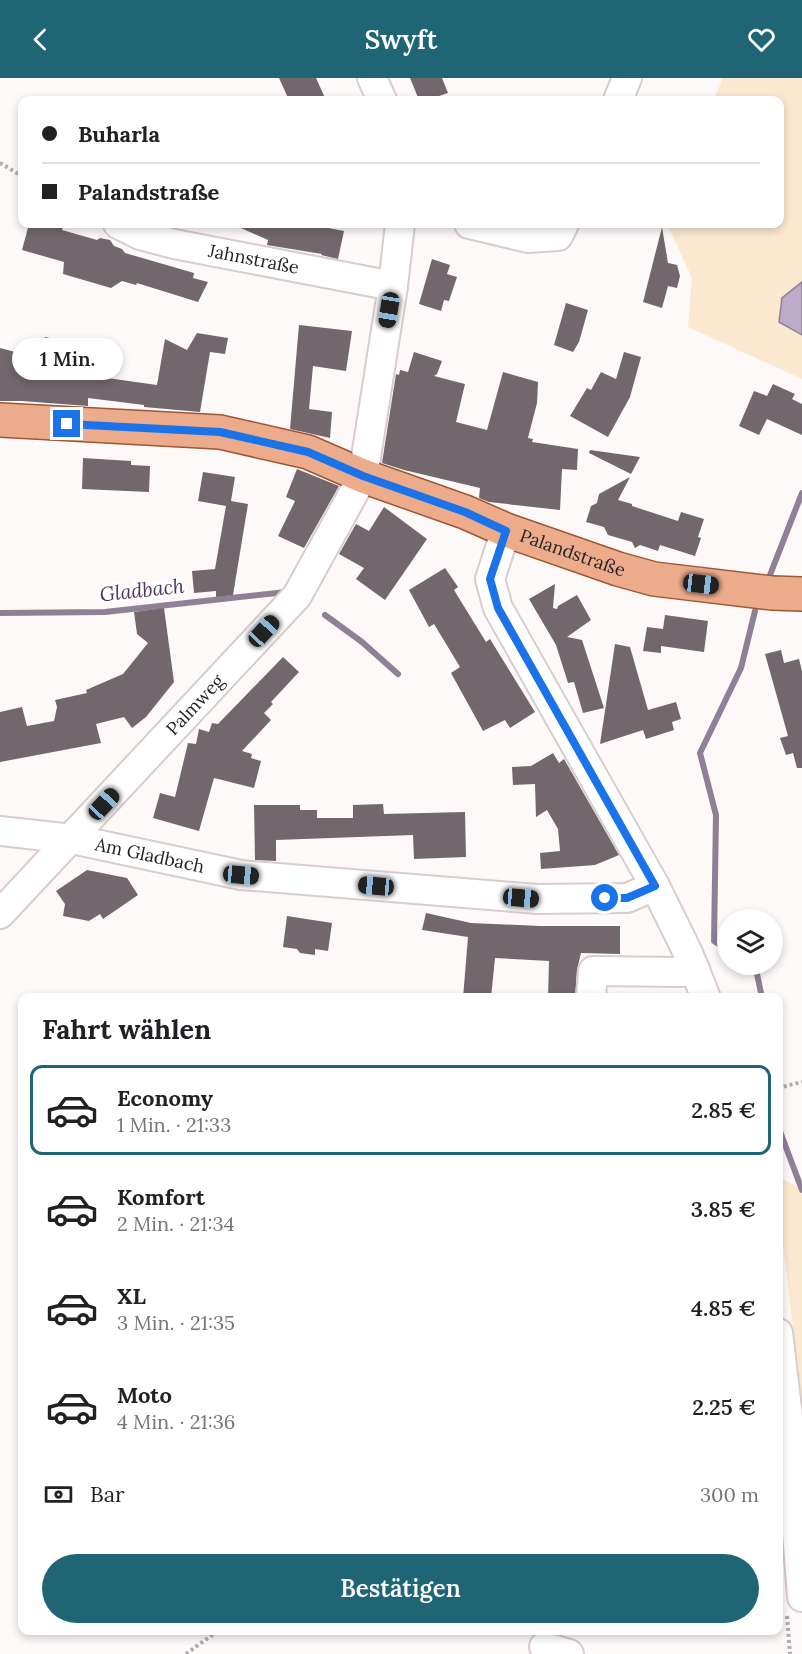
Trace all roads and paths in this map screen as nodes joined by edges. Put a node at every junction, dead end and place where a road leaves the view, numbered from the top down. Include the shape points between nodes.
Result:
1 (372, 78) edge
2 (627, 78) edge
3 (380, 96) edge
4 (620, 96) edge
5 (0, 163) edge
6 (18, 174) edge
7 (126, 228) edge
8 (400, 228) edge
9 (486, 228) edge
10 (562, 228) edge
11 (393, 286) junction
12 (0, 420) edge
13 (363, 476) junction
14 (506, 531) junction
15 (802, 594) edge
16 (0, 831) edge
17 (72, 839) junction
18 (655, 886) junction
19 (0, 914) edge
20 (695, 969) junction
21 (591, 993) edge
22 (704, 993) edge
23 (802, 1082) edge
24 (783, 1087) edge
25 (783, 1440) edge
26 (786, 1505) edge
27 (788, 1560) edge
28 (802, 1597) edge
29 (212, 1635) edge
30 (186, 1654) edge

1 - 3 street
2 - 4 street
5 - 6 path
7 - 11 street, Jahnstraße via 174,244
8 - 11 street, Palmweg
9 - 10 street via 528,238 558,236
11 - 13 street, Palmweg
12 - 13 main road, Palandstraße via 220,432 308,452
13 - 14 main road, Palandstraße via 465,512
13 - 17 street, Palmweg via 297,596
14 - 15 main road, Palandstraße via 654,579
14 - 18 street via 490,579 498,608
16 - 17 street, Am Gladbach
17 - 18 street, Am Gladbach via 241,875 489,896 627,898
17 - 19 street, Palmweg
18 - 20 street
20 - 21 street via 593,971
20 - 22 street
23 - 24 path
25 - 26 street
26 - 27 street
27 - 28 street
29 - 30 path

